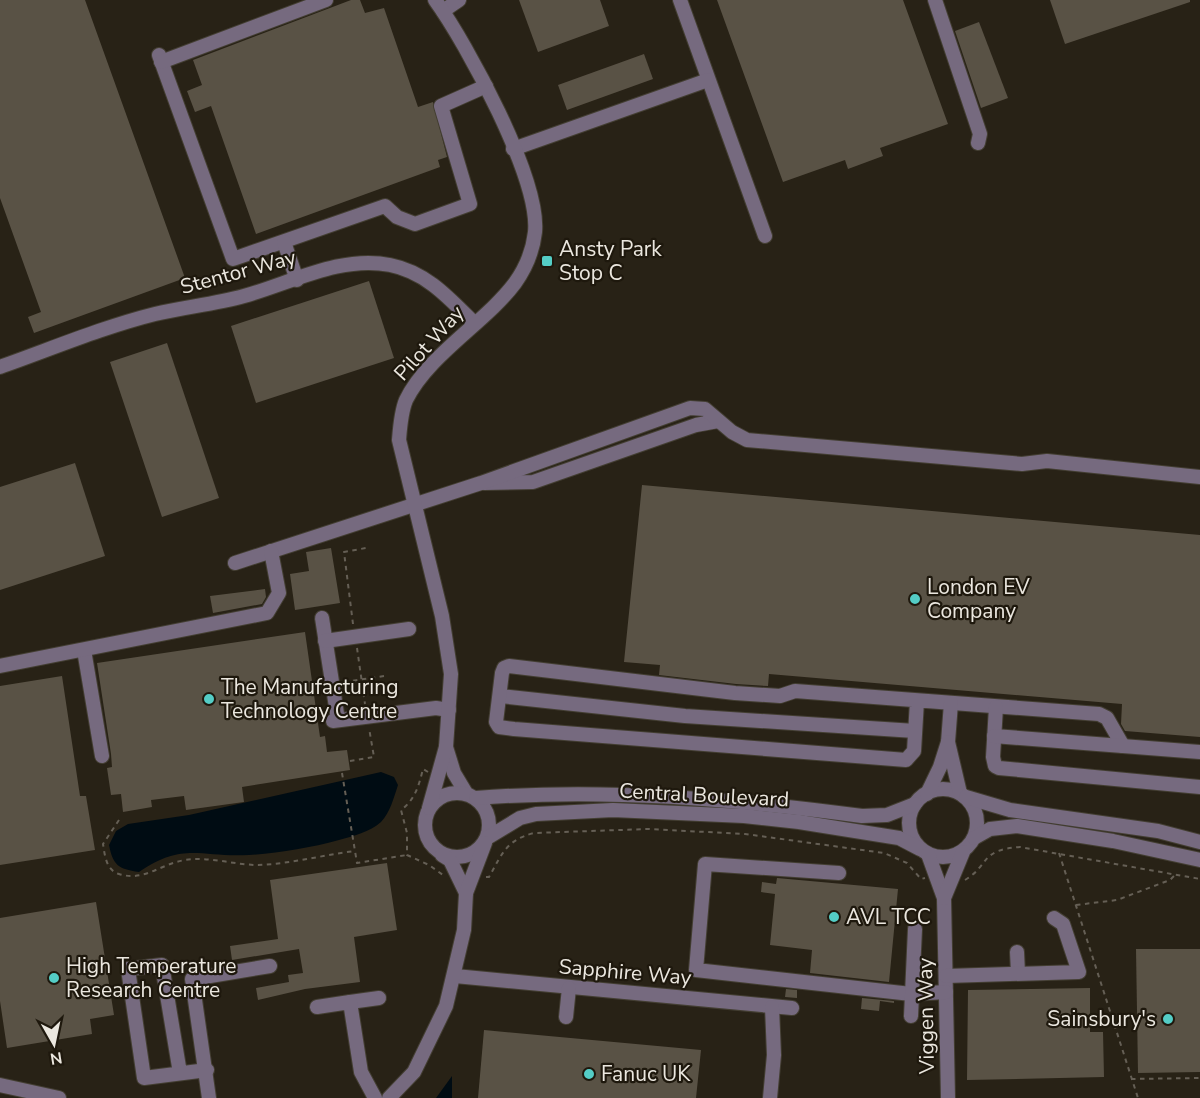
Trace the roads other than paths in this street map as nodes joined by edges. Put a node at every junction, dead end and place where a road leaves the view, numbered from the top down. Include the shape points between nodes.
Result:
1 (326, 0) edge
2 (459, 0) edge
3 (680, 0) edge
4 (935, 0) edge
5 (439, 5) edge
6 (708, 80) junction
7 (486, 86) junction
8 (978, 142) dead end
9 (513, 149) junction
10 (765, 236) dead end
11 (284, 242) junction
12 (297, 280) junction
13 (474, 323) junction
14 (0, 367) edge
15 (1200, 477) edge
16 (414, 504) junction
17 (271, 551) junction
18 (235, 563) dead end
19 (322, 618) dead end
20 (409, 629) dead end
21 (325, 640) junction
22 (84, 650) junction
23 (0, 666) edge
24 (500, 696) junction
25 (917, 700) junction
26 (951, 703) junction
27 (996, 706) junction
28 (449, 710) junction
29 (915, 731) junction
30 (994, 736) junction
31 (948, 742) junction
32 (1123, 746) junction
33 (446, 747) junction
34 (1200, 752) edge
35 (102, 756) dead end
36 (1200, 788) edge
37 (927, 794) junction
38 (963, 795) junction
39 (471, 796) junction
40 (915, 804) junction
41 (429, 808) junction
42 (974, 838) junction
43 (486, 841) junction
44 (1200, 842) edge
45 (438, 851) junction
46 (924, 852) junction
47 (963, 852) junction
48 (1200, 860) edge
49 (839, 873) dead end
50 (466, 893) junction
51 (944, 898) junction
52 (1054, 918) dead end
53 (915, 928) dead end
54 (1017, 952) dead end
55 (270, 966) dead end
56 (1018, 973) junction
57 (455, 976) junction
58 (946, 976) junction
59 (569, 988) junction
60 (946, 992) junction
61 (911, 994) junction
62 (379, 998) dead end
63 (350, 1002) junction
64 (772, 1006) junction
65 (317, 1007) dead end
66 (792, 1008) dead end
67 (911, 1016) dead end
68 (566, 1017) dead end
69 (207, 1070) junction
70 (180, 1073) junction
71 (0, 1085) edge
72 (59, 1098) edge
73 (209, 1098) edge
74 (375, 1098) edge
75 (389, 1098) edge
76 (770, 1098) edge
77 (948, 1098) edge

1 - 11 street via 160,58 233,259
2 - 5 street
3 - 6 street
4 - 8 street via 980,134
5 - 7 street, Pilot Way
6 - 9 street
6 - 10 street
7 - 9 street, Pilot Way
7 - 11 street via 441,106 470,204 415,224 385,207
9 - 13 street, Pilot Way via 531,195 532,248 514,284
11 - 12 street
12 - 13 street, Stentor Way via 361,262 389,265 430,282
12 - 14 street, Stentor Way via 242,297 154,314
13 - 16 street, Pilot Way via 406,400 399,440
15 - 16 street via 1047,461 1003,463 747,440 705,409 690,408
16 - 17 street
16 - 28 street, Pilot Way via 444,628 451,674
17 - 18 street
17 - 22 street via 279,593 267,613
19 - 21 street
20 - 21 street
21 - 28 street via 336,720 436,708
22 - 23 street
22 - 35 street
24 - 25 street via 502,673 509,666 735,693 780,696 795,691
24 - 29 street via 685,716
24 - 29 street via 496,722 499,727 514,729 906,760 914,751
25 - 26 street
25 - 29 street
26 - 27 street
26 - 31 street
27 - 30 street
27 - 32 street via 1104,716
28 - 33 street, Pilot Way
30 - 32 street
30 - 36 street via 993,762 999,768
31 - 37 street
31 - 38 street
32 - 34 street
33 - 39 street, Pilot Way via 454,773
33 - 41 street, Pilot Way
37 - 38 street via 942,790
37 - 40 street
38 - 42 street via 976,813
38 - 44 street via 1010,810 1158,831
39 - 40 street, Central Boulevard via 683,797 862,816 893,813
39 - 41 street via 444,795
39 - 43 street via 488,813
40 - 46 street via 909,827 914,842
41 - 45 street via 426,836
42 - 47 street
42 - 48 street via 990,829 1017,826 1113,840
43 - 45 street via 467,856 457,858
43 - 46 street, Central Boulevard via 520,818 536,814 613,810 799,822 899,838
43 - 50 street
45 - 50 street via 450,860
46 - 47 street via 944,858
46 - 51 street, Viggen Way
47 - 51 street, Viggen Way
49 - 61 street via 705,864 696,970
50 - 57 street
51 - 58 street, Viggen Way
52 - 56 street via 1063,924 1079,972
53 - 61 street
54 - 56 street
55 - 69 street via 192,979
56 - 58 street
57 - 59 street, Sapphire Way
57 - 75 street via 414,1072
58 - 60 street, Viggen Way
59 - 64 street, Sapphire Way
59 - 68 street
60 - 61 street
60 - 77 street, Viggen Way
61 - 67 street
62 - 63 street
63 - 65 street
63 - 74 street via 361,1072
64 - 66 street, Sapphire Way
64 - 76 street via 774,1055
69 - 70 street
69 - 73 street
70 - 70 street via 144,1078 128,969 162,965
71 - 72 street

